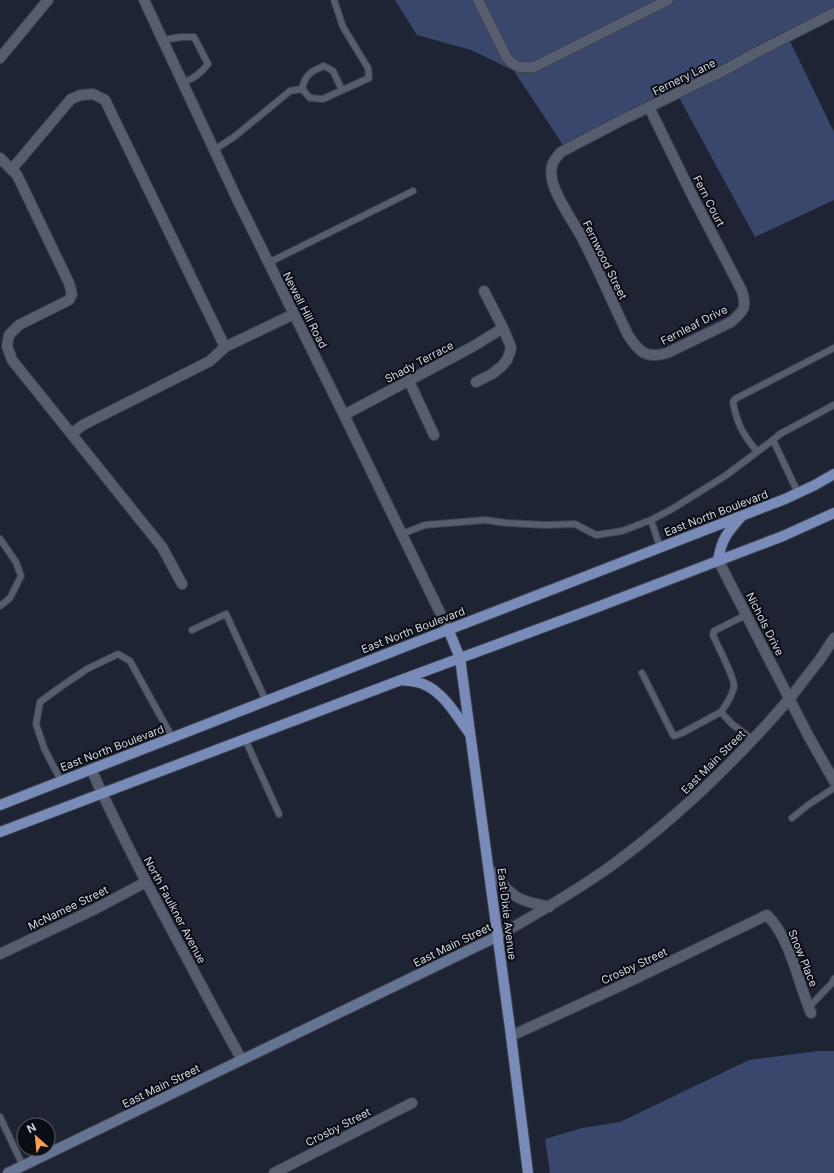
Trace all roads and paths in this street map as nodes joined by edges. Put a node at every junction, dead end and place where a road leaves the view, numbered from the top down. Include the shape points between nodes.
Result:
1 (48, 0) edge
2 (144, 0) edge
3 (334, 0) edge
4 (478, 0) edge
5 (668, 0) edge
6 (834, 13) edge
7 (163, 40) junction
8 (0, 58) edge
9 (183, 83) junction
10 (302, 90) junction
11 (342, 90) junction
12 (649, 107) junction
13 (214, 150) junction
14 (0, 158) edge
15 (12, 169) junction
16 (551, 169) joint
17 (413, 191) dead end
18 (268, 262) junction
19 (484, 291) dead end
20 (745, 306) joint
21 (294, 314) junction
22 (503, 328) junction
23 (225, 347) junction
24 (834, 348) edge
25 (648, 355) joint
26 (409, 381) junction
27 (476, 382) dead end
28 (834, 405) edge
29 (344, 415) junction
30 (71, 434) junction
31 (434, 435) dead end
32 (773, 440) junction
33 (758, 451) junction
34 (834, 474) edge
35 (798, 493) junction
36 (834, 513) edge
37 (743, 515) junction
38 (651, 520) junction
39 (402, 534) junction
40 (0, 539) edge
41 (660, 547) junction
42 (718, 560) junction
43 (182, 584) dead end
44 (0, 606) edge
45 (746, 614) junction
46 (448, 629) junction
47 (192, 630) dead end
48 (834, 638) edge
49 (460, 658) junction
50 (642, 673) dead end
51 (401, 680) junction
52 (790, 698) junction
53 (266, 700) junction
54 (721, 712) junction
55 (471, 736) junction
56 (172, 737) junction
57 (245, 739) junction
58 (753, 740) junction
59 (91, 769) junction
60 (61, 781) junction
61 (834, 781) edge
62 (834, 788) edge
63 (102, 793) junction
64 (0, 805) edge
65 (279, 814) dead end
66 (792, 818) dead end
67 (0, 832) edge
68 (489, 869) junction
69 (146, 882) junction
70 (549, 907) junction
71 (767, 915) joint
72 (498, 936) junction
73 (0, 954) edge
74 (834, 979) edge
75 (810, 1010) joint
76 (511, 1036) junction
77 (242, 1060) junction
78 (412, 1103) dead end
79 (0, 1117) edge
80 (294, 1163) junction
81 (23, 1166) junction
82 (8, 1173) edge
83 (274, 1173) edge
84 (299, 1173) edge
85 (528, 1173) edge

1 - 8 street
2 - 7 street, Newell Hill Road
3 - 11 lane via 342,27 368,68 369,78
4 - 5 street via 507,58 513,65 523,68 534,68
6 - 12 street, Fernery Lane
7 - 9 street, Newell Hill Road
7 - 9 lane via 194,37 208,64 197,76
9 - 13 street, Newell Hill Road
10 - 11 lane via 310,98 323,99
10 - 11 lane via 303,82 308,75 324,66 333,71
10 - 13 lane via 290,91
12 - 16 street, Fernery Lane via 561,152
12 - 20 street, Fern Court via 742,291
13 - 18 street, Newell Hill Road
14 - 15 street
15 - 23 street via 71,99 93,94 105,100
15 - 30 street via 70,283 72,294 69,300 19,325 9,334 7,346 12,360
16 - 25 street, Fernwood Street via 552,181 558,195 582,237 628,335 638,349
17 - 18 lane
18 - 21 street, Newell Hill Road
19 - 22 street
20 - 25 street, Fernleaf Drive via 731,322 667,353 658,356
21 - 23 street
21 - 29 street, Newell Hill Road
22 - 26 street, Shady Terrace
22 - 27 street via 511,347 507,360 492,374
23 - 30 street via 210,361 83,425
24 - 33 lane via 735,399 734,408 742,432
26 - 29 street, Shady Terrace
26 - 31 street
28 - 32 lane
29 - 39 street, Newell Hill Road
30 - 43 street via 162,546
32 - 33 lane
32 - 35 lane
33 - 38 lane via 725,476
34 - 35 main road, East North Boulevard
35 - 37 main road, East North Boulevard
36 - 42 main road via 783,536
37 - 41 main road, East North Boulevard
37 - 42 main road via 727,533
38 - 39 lane via 622,531 596,534 575,524 545,525 485,520 425,525
38 - 41 lane
39 - 46 street, Newell Hill Road
40 - 44 lane via 16,562 21,576 10,598
41 - 46 main road, East North Boulevard
42 - 45 street, Nichols Drive
42 - 49 main road
45 - 52 street, Nichols Drive
45 - 54 lane via 714,631 713,635 734,682 729,700
46 - 49 main road, East Dixie Avenue
46 - 53 main road, East North Boulevard
47 - 53 lane via 226,614
48 - 52 street, East Main Street
49 - 51 main road
49 - 55 main road, East Dixie Avenue
50 - 54 lane via 674,736
51 - 55 main road via 422,684 436,692
51 - 57 main road
52 - 58 street, East Main Street
52 - 61 street, Nichols Drive via 808,737
53 - 56 main road, East North Boulevard
54 - 58 lane
55 - 68 main road, East Dixie Avenue
56 - 59 main road, East North Boulevard
56 - 60 lane via 130,660 118,654 87,669 40,702 36,724 44,748
57 - 63 main road
57 - 65 lane
58 - 70 street, East Main Street via 707,787 652,836
59 - 60 main road, East North Boulevard
59 - 63 street, North Faulkner Avenue
60 - 64 main road, East North Boulevard
62 - 66 lane
63 - 67 main road
63 - 69 street, North Faulkner Avenue
68 - 70 street via 517,897
68 - 72 main road, East Dixie Avenue
69 - 73 street, McNamee Street
69 - 77 street, North Faulkner Avenue
70 - 72 street, East Main Street
71 - 75 street, Snow Place via 775,923 785,942
71 - 76 street, Crosby Street
72 - 76 main road, East Dixie Avenue
72 - 77 main road, East Main Street
74 - 75 lane
76 - 85 main road, East Dixie Avenue
77 - 81 main road, East Main Street
78 - 80 street, Crosby Street
79 - 81 lane
80 - 83 street, Crosby Street
80 - 84 street
81 - 82 main road, East Main Street

